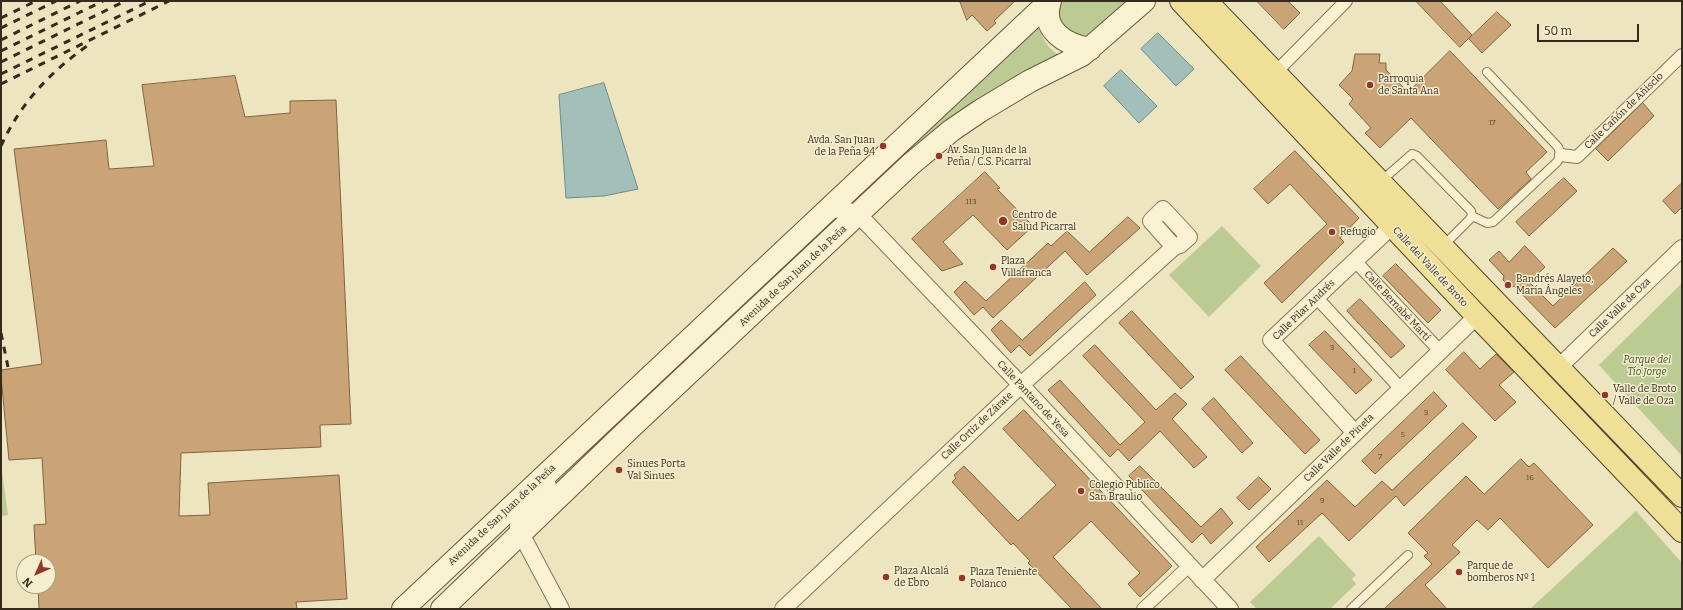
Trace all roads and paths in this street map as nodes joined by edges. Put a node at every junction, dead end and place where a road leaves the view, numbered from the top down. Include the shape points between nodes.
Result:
1 (1050, 1) edge
2 (1144, 1) edge
3 (1181, 1) edge
4 (1206, 1) edge
5 (1346, 1) edge
6 (1090, 49) junction
7 (1682, 55) edge
8 (1487, 72) dead end
9 (1275, 73) junction
10 (1561, 155) junction
11 (1380, 182) junction
12 (826, 211) junction
13 (858, 214) junction
14 (1472, 216) junction
15 (1392, 226) junction
16 (1174, 247) dead end
17 (1442, 248) junction
18 (1682, 248) edge
19 (1355, 261) junction
20 (1316, 297) junction
21 (1476, 316) junction
22 (1440, 351) junction
23 (1558, 368) junction
24 (1020, 384) junction
25 (1401, 388) junction
26 (601, 422) junction
27 (1355, 433) junction
28 (1682, 496) edge
29 (1682, 531) edge
30 (520, 535) junction
31 (1408, 555) dead end
32 (1189, 566) junction
33 (1202, 580) junction
34 (403, 609) edge
35 (442, 609) edge
36 (561, 609) edge
37 (783, 609) edge
38 (1143, 609) edge
39 (1230, 609) edge
40 (1351, 609) edge

1 - 6 main road, Avenida de San Juan de la Peña via 1047,16 1055,33 1076,47
1 - 12 main road, Avenida de San Juan de la Peña
2 - 6 main road, Avenida de San Juan de la Peña
3 - 15 main road, Calle del Valle de Broto
4 - 9 main road
5 - 9 street
6 - 13 main road, Avenida de San Juan de la Peña via 997,100 952,130
7 - 10 street, Calle Cañón de Añisclo via 1576,157
8 - 10 lane via 1558,147
9 - 11 main road
10 - 14 lane via 1557,162 1493,222 1488,223
11 - 14 lane via 1412,154 1417,156 1471,211
11 - 17 main road
12 - 13 street via 847,210
12 - 26 main road, Avenida de San Juan de la Peña
13 - 24 street, Calle Pantano de Yesa
13 - 30 main road, Avenida de San Juan de la Peña
14 - 17 lane
15 - 19 street, Calle Pilar Andrés
15 - 21 main road, Calle del Valle de Broto
16 - 24 street, Calle Ortiz de Zárate
17 - 23 main road
18 - 23 street, Calle Valle de Oza
19 - 20 street, Calle Pilar Andrés
19 - 22 street, Calle Bernabé Martí
20 - 25 street
20 - 27 street, Calle Pilar Andrés via 1271,340
21 - 22 street, Calle Valle de Pineta
21 - 29 main road, Calle del Valle de Broto
22 - 25 street, Calle Valle de Pineta
23 - 28 main road
24 - 32 street, Calle Pantano de Yesa
24 - 37 street, Calle Ortiz de Zárate
25 - 27 street, Calle Valle de Pineta
26 - 30 street, Avenida de San Juan de la Peña via 570,465 522,514 517,524
26 - 34 main road, Avenida de San Juan de la Peña
27 - 33 street, Calle Valle de Pineta
30 - 35 main road, Avenida de San Juan de la Peña
30 - 36 street
31 - 40 lane
32 - 33 street, Calle Pantano de Yesa
32 - 38 street
33 - 39 street, Calle Pantano de Yesa

